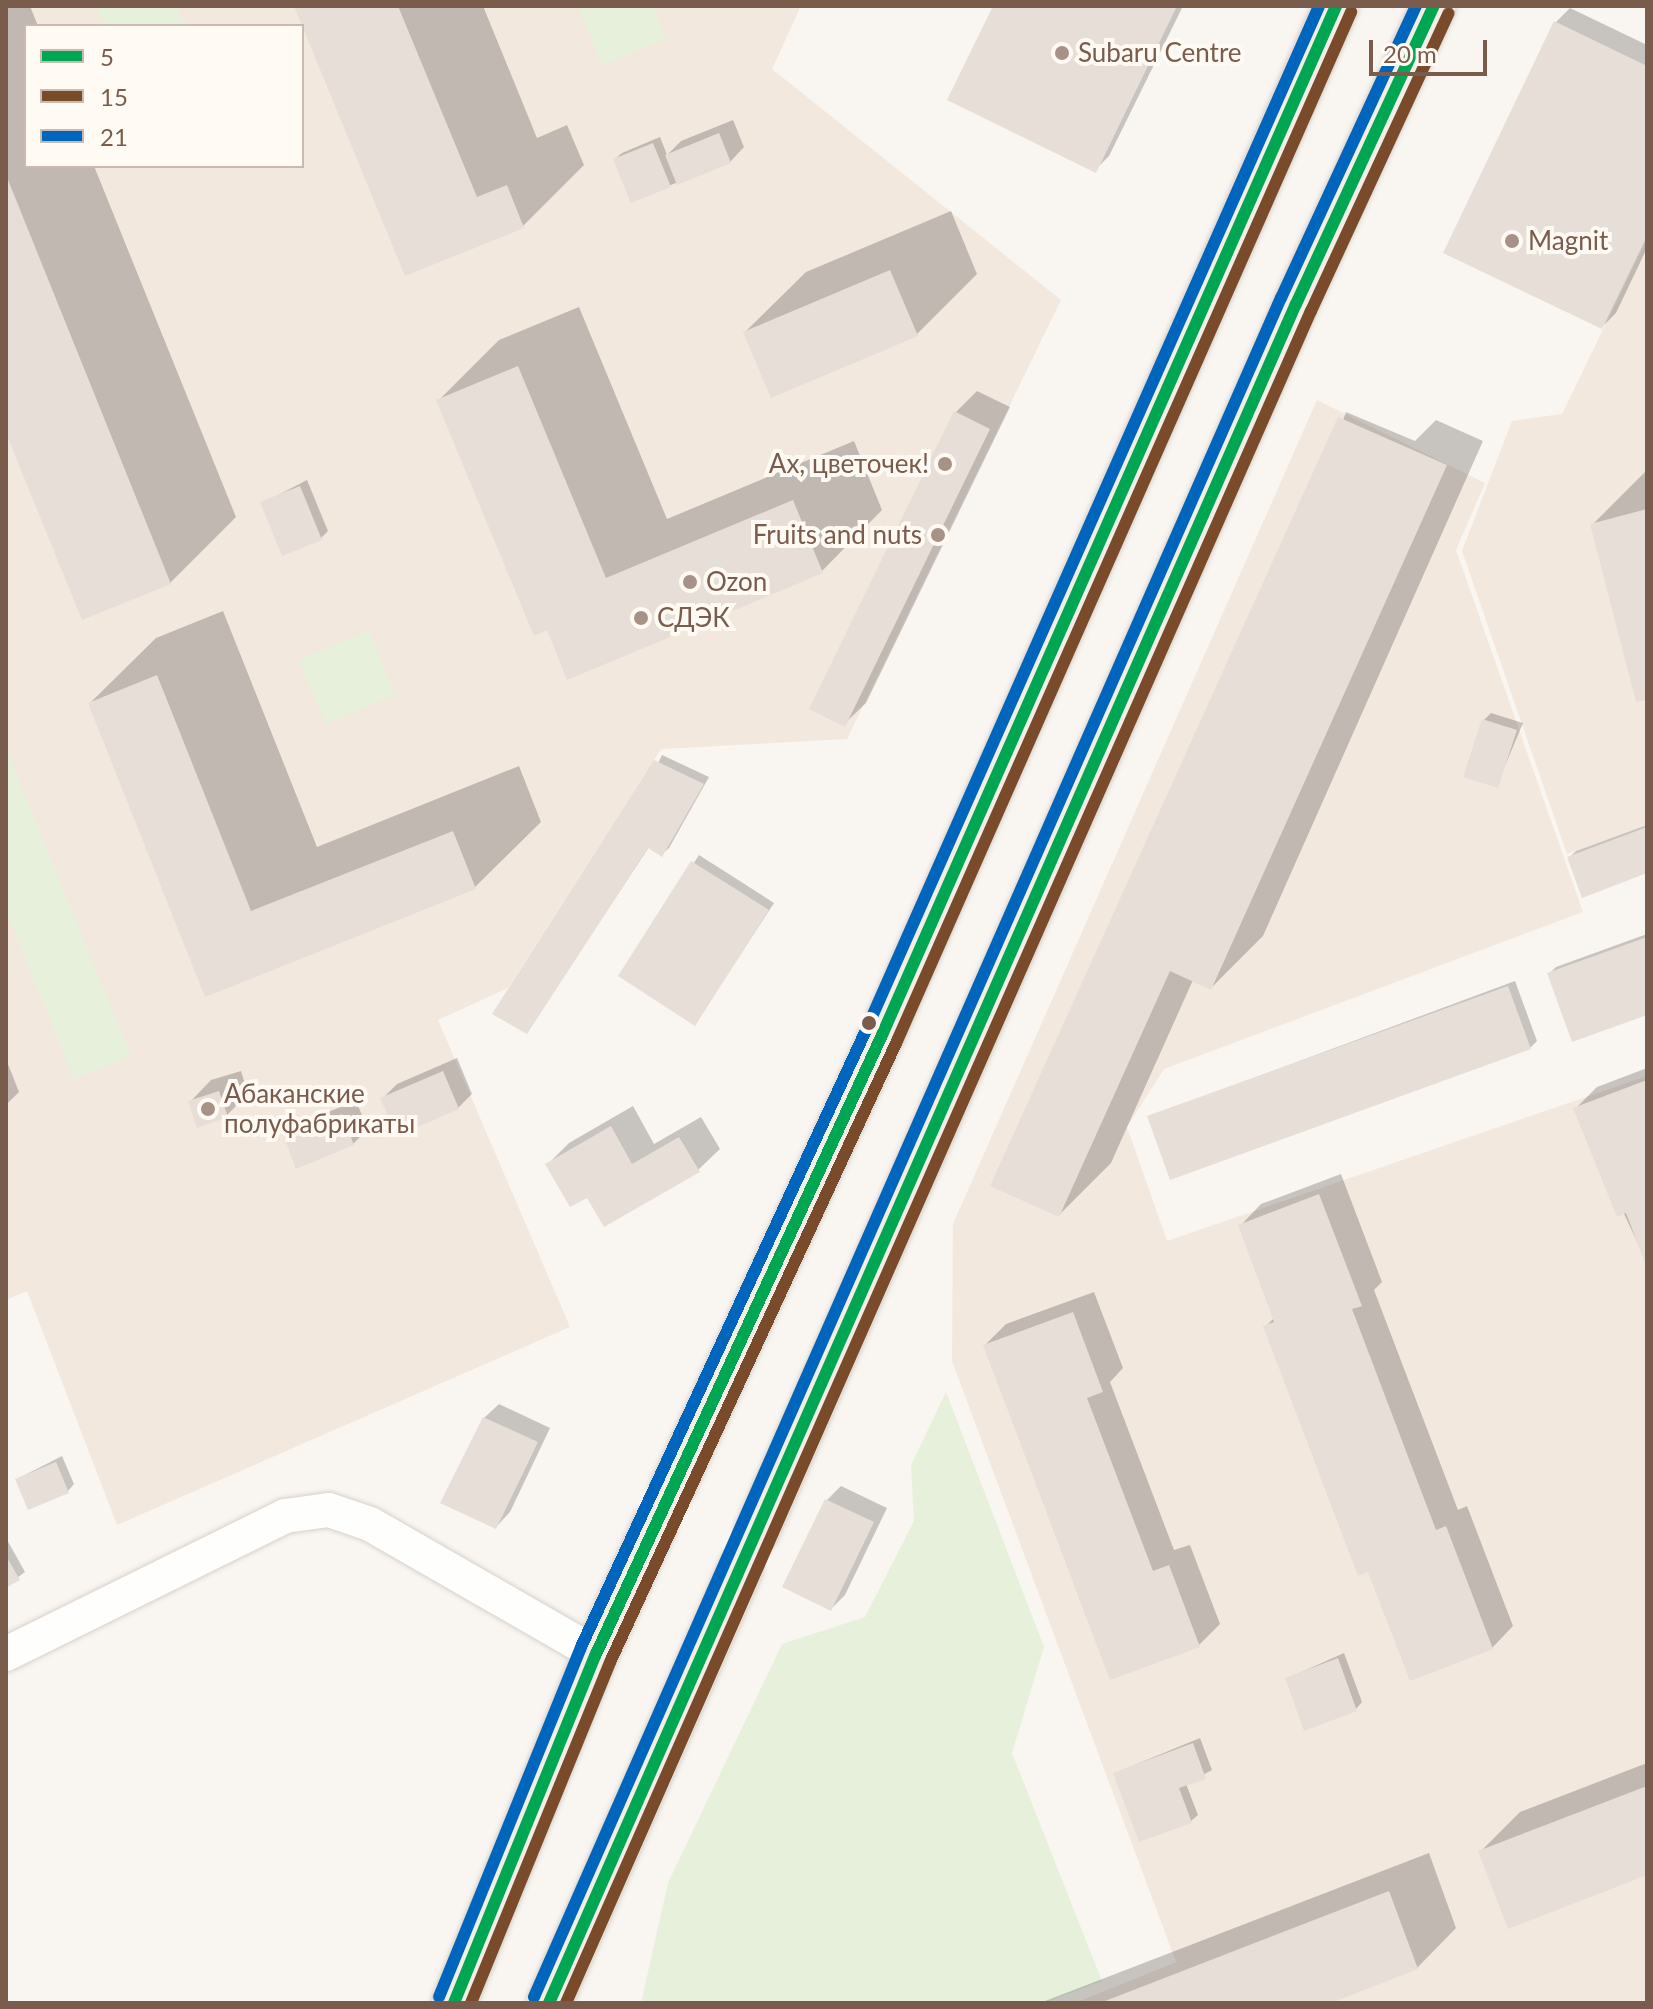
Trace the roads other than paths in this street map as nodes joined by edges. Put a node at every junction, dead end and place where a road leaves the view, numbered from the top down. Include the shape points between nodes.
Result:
1 (1336, 6) edge
2 (1434, 6) edge
3 (6, 1654) edge
4 (596, 1654) junction
5 (454, 2003) edge
6 (549, 2003) edge

1 - 4 main road via 882,1035
2 - 6 main road via 1296,304
3 - 4 street via 285,1516 329,1510 370,1524
4 - 5 main road

